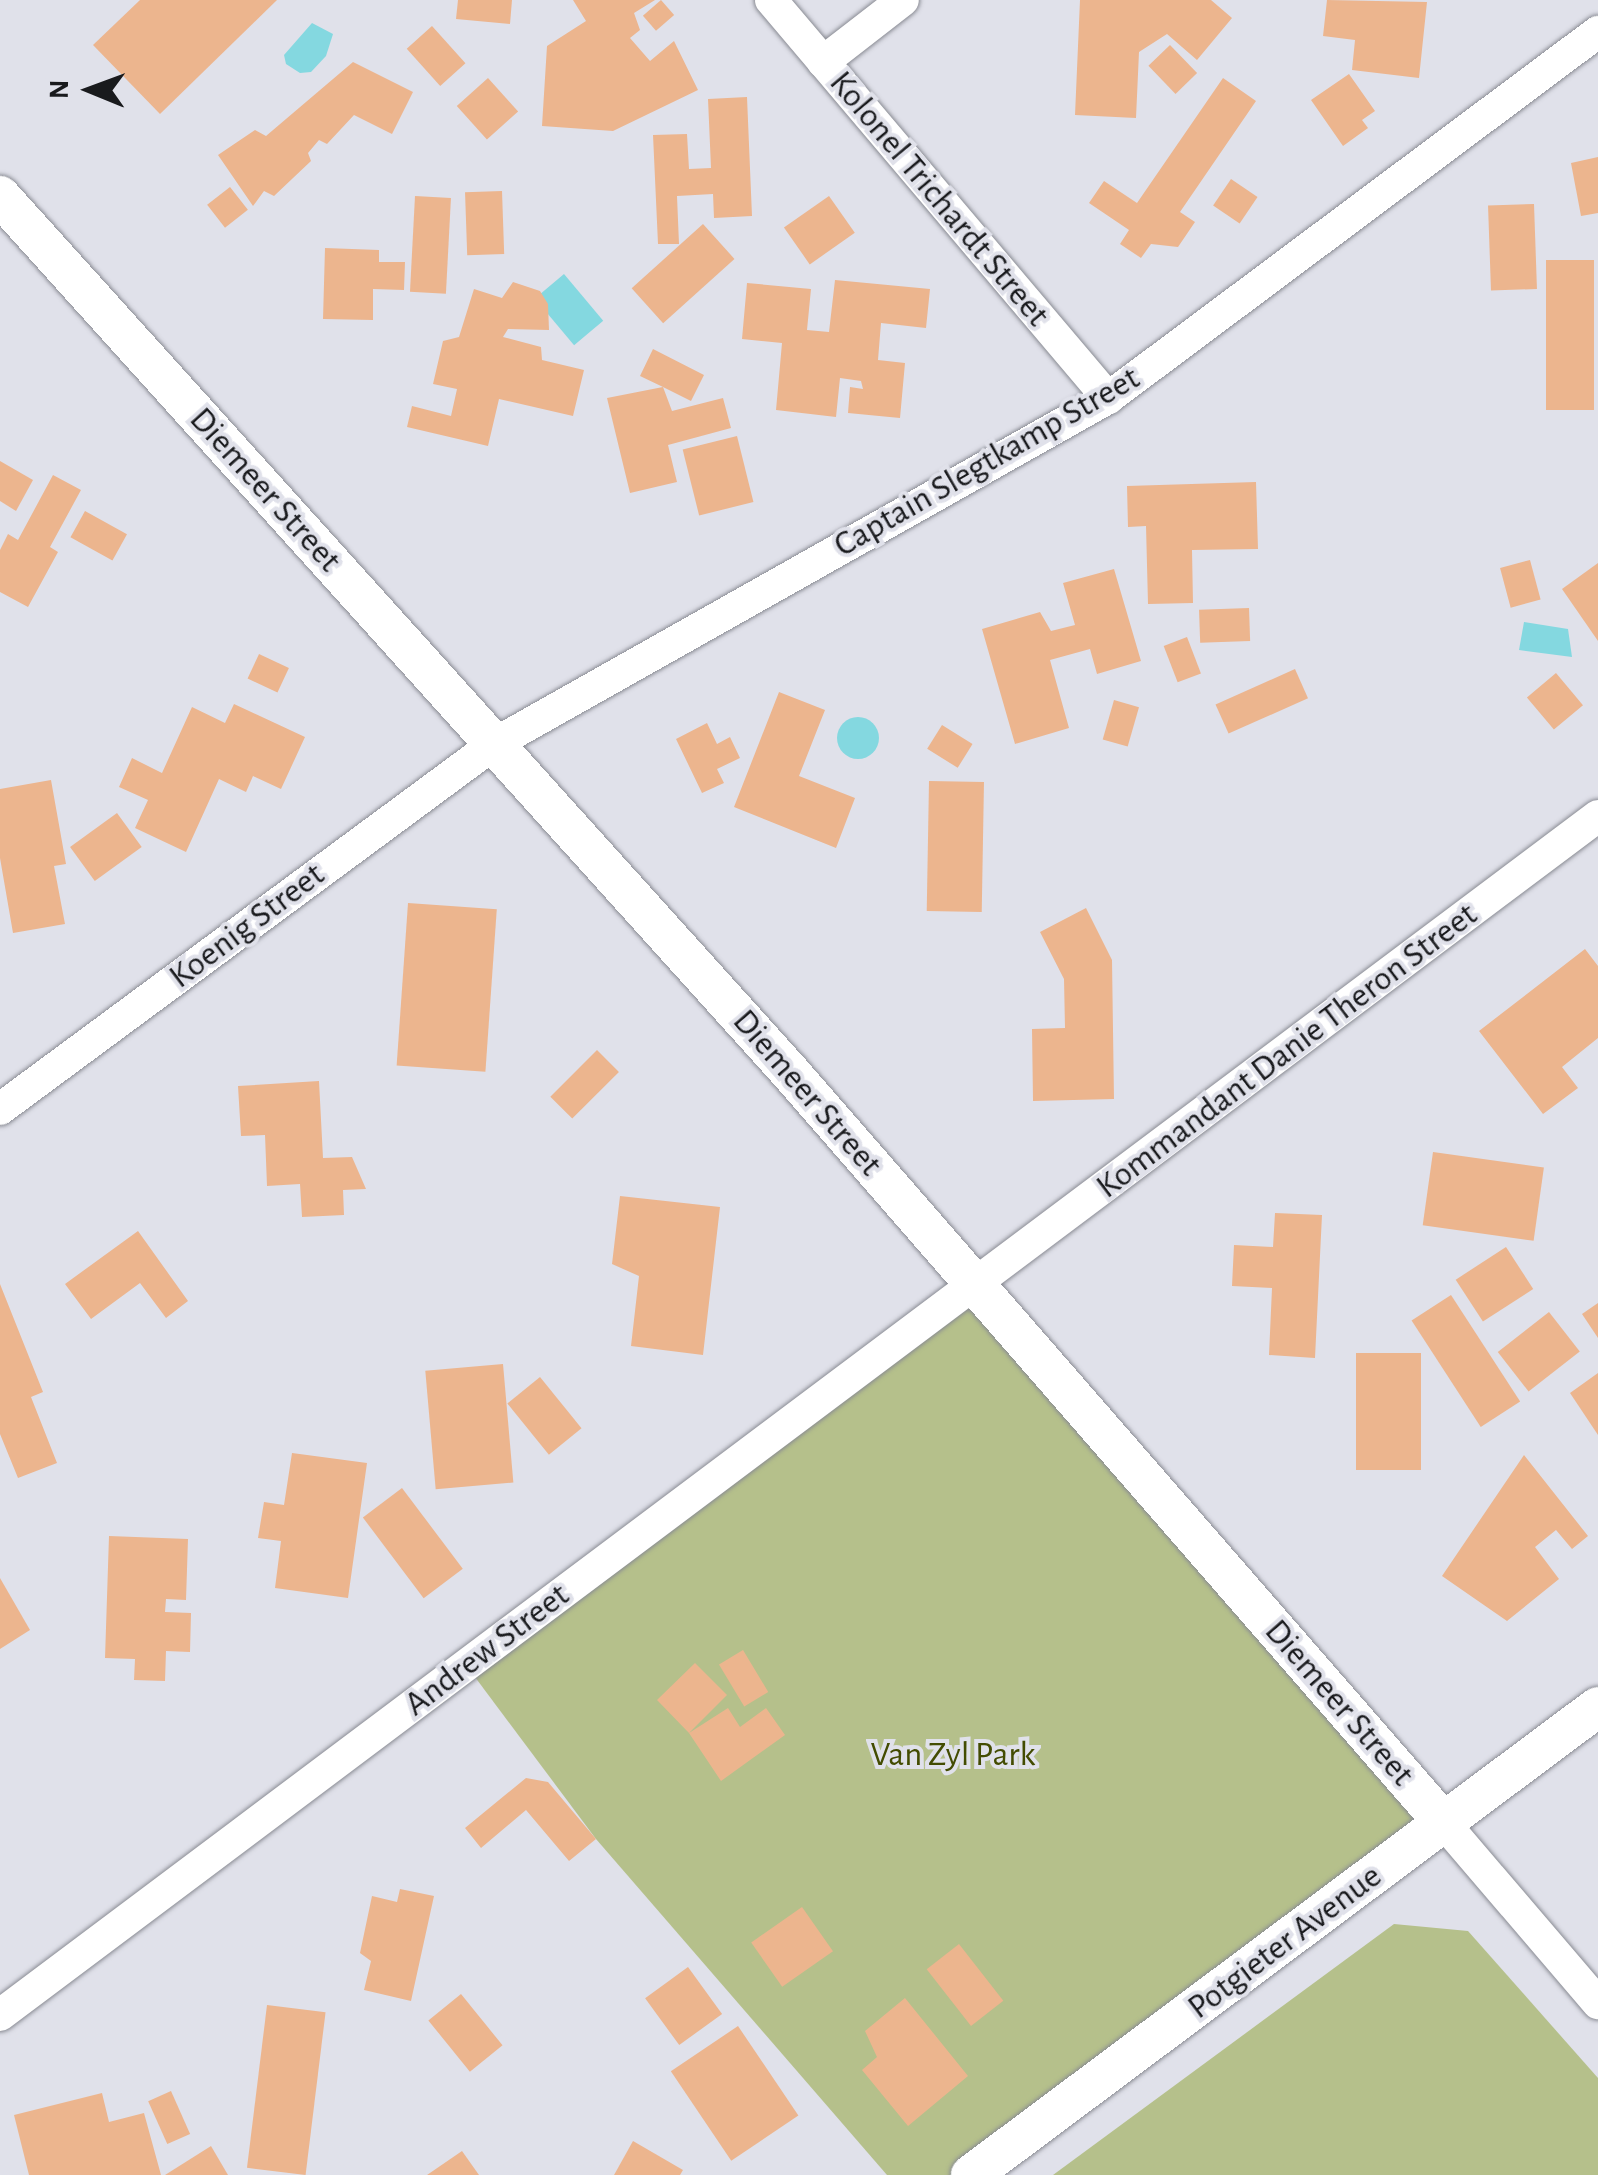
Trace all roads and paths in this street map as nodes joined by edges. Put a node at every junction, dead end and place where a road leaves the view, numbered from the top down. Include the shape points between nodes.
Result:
1 (772, 0) edge
2 (903, 0) edge
3 (1598, 32) edge
4 (823, 62) junction
5 (4, 208) edge
6 (1108, 398) junction
7 (494, 744) junction
8 (1598, 816) edge
9 (0, 1109) edge
10 (976, 1286) junction
11 (1598, 1707) edge
12 (1444, 1823) junction
13 (1598, 2003) edge
14 (0, 2015) edge
15 (972, 2175) edge

1 - 4 street, Kolonel Trichardt Street
2 - 4 street
3 - 6 street, Captain Slegtkamp Street
4 - 6 street, Kolonel Trichardt Street
5 - 7 street, Diemeer Street
6 - 7 street, Captain Slegtkamp Street
7 - 9 street, Koenig Street
7 - 10 street, Diemeer Street
8 - 10 street, Kommandant Danie Theron Street
10 - 12 street, Diemeer Street
10 - 14 street, Andrew Street
11 - 12 street, Potgieter Avenue
12 - 13 street, Diemeer Street
12 - 15 street, Potgieter Avenue

